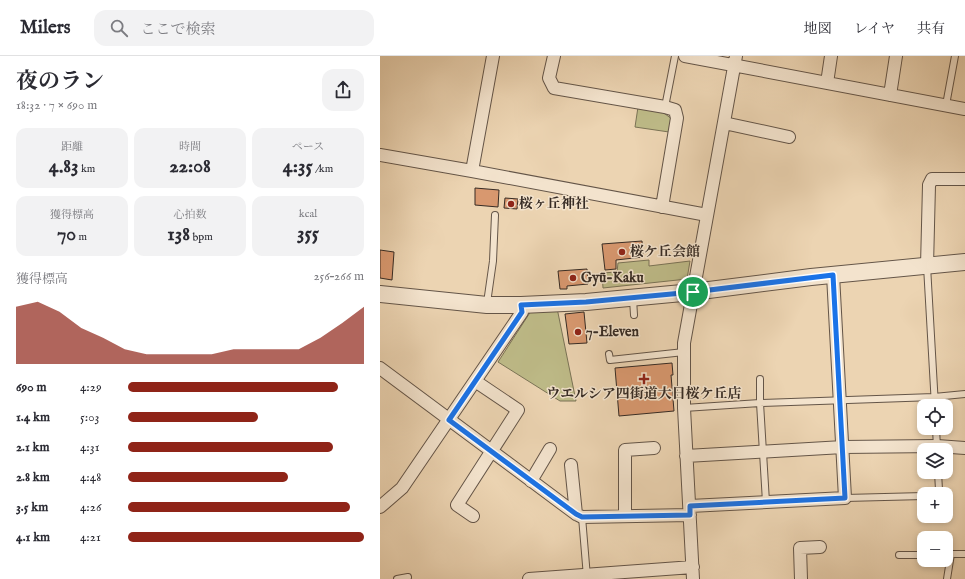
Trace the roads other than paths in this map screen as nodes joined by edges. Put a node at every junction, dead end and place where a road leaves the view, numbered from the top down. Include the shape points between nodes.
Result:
1 (493, 56) edge
2 (554, 56) edge
3 (674, 56) edge
4 (685, 56) edge
5 (831, 56) edge
6 (896, 56) edge
7 (955, 56) edge
8 (735, 61) edge
9 (827, 83) junction
10 (890, 95) junction
11 (946, 106) junction
12 (665, 107) junction
13 (965, 109) edge
14 (724, 124) junction
15 (789, 137) dead end
16 (380, 155) edge
17 (472, 171) junction
18 (965, 179) edge
19 (662, 207) junction
20 (495, 215) dead end
21 (707, 216) junction
22 (965, 262) edge
23 (927, 266) junction
24 (833, 275) junction
25 (693, 292) junction
26 (380, 294) edge
27 (632, 298) junction
28 (487, 305) junction
29 (521, 305) junction
30 (634, 315) dead end
31 (684, 352) junction
32 (609, 354) dead end
33 (380, 368) edge
34 (760, 379) dead end
35 (475, 382) junction
36 (965, 394) edge
37 (934, 398) junction
38 (840, 400) junction
39 (760, 402) junction
40 (684, 408) junction
41 (449, 420) junction
42 (843, 447) junction
43 (654, 448) dead end
44 (917, 448) edge
45 (953, 448) edge
46 (965, 448) edge
47 (550, 449) dead end
48 (492, 451) junction
49 (763, 451) junction
50 (686, 456) junction
51 (571, 465) dead end
52 (531, 481) junction
53 (917, 496) edge
54 (845, 498) junction
55 (766, 502) junction
56 (380, 506) edge
57 (690, 510) junction
58 (473, 516) dead end
59 (579, 516) junction
60 (625, 516) junction
61 (820, 547) dead end
62 (953, 554) edge
63 (965, 554) edge
64 (899, 555) dead end
65 (917, 555) edge
66 (948, 567) edge
67 (693, 573) edge
68 (408, 577) dead end
69 (587, 577) edge
70 (397, 579) edge
71 (529, 579) edge
72 (802, 579) edge
73 (947, 579) edge

1 - 17 street
2 - 12 street via 549,78 554,88
3 - 12 lane
4 - 8 street
5 - 9 street
6 - 10 street
7 - 11 lane
8 - 9 street
8 - 14 street
9 - 10 street
10 - 11 street
11 - 13 street
12 - 19 street via 675,110 677,118
14 - 15 street
14 - 21 street
16 - 17 street
17 - 19 street
18 - 23 street via 932,179 928,185
19 - 21 street
20 - 28 lane via 493,261
21 - 25 street
22 - 23 street
23 - 24 street
23 - 37 lane
24 - 25 street
24 - 38 street
25 - 27 street
25 - 31 street
26 - 28 street
27 - 29 street
27 - 30 lane
28 - 29 street
29 - 35 street via 522,312
31 - 32 lane via 610,360
31 - 40 street
33 - 41 street
34 - 39 lane
35 - 41 street
35 - 48 street via 518,410
36 - 37 lane
37 - 38 lane
38 - 39 lane
38 - 42 street
39 - 40 lane
39 - 49 lane
40 - 50 street
41 - 48 street
41 - 56 street via 402,488
42 - 44 street
42 - 49 street
42 - 54 street
43 - 60 street via 625,450
45 - 46 street
47 - 52 street
48 - 52 street
48 - 58 street via 457,505
49 - 50 street
49 - 55 lane
50 - 57 street
51 - 59 street
52 - 59 street
53 - 54 lane
54 - 55 street
55 - 57 street
57 - 60 street
57 - 67 street
59 - 60 street
59 - 69 lane
61 - 72 street via 800,548
62 - 63 lane
64 - 65 lane
66 - 73 lane
67 - 69 street
68 - 70 lane
69 - 71 street

